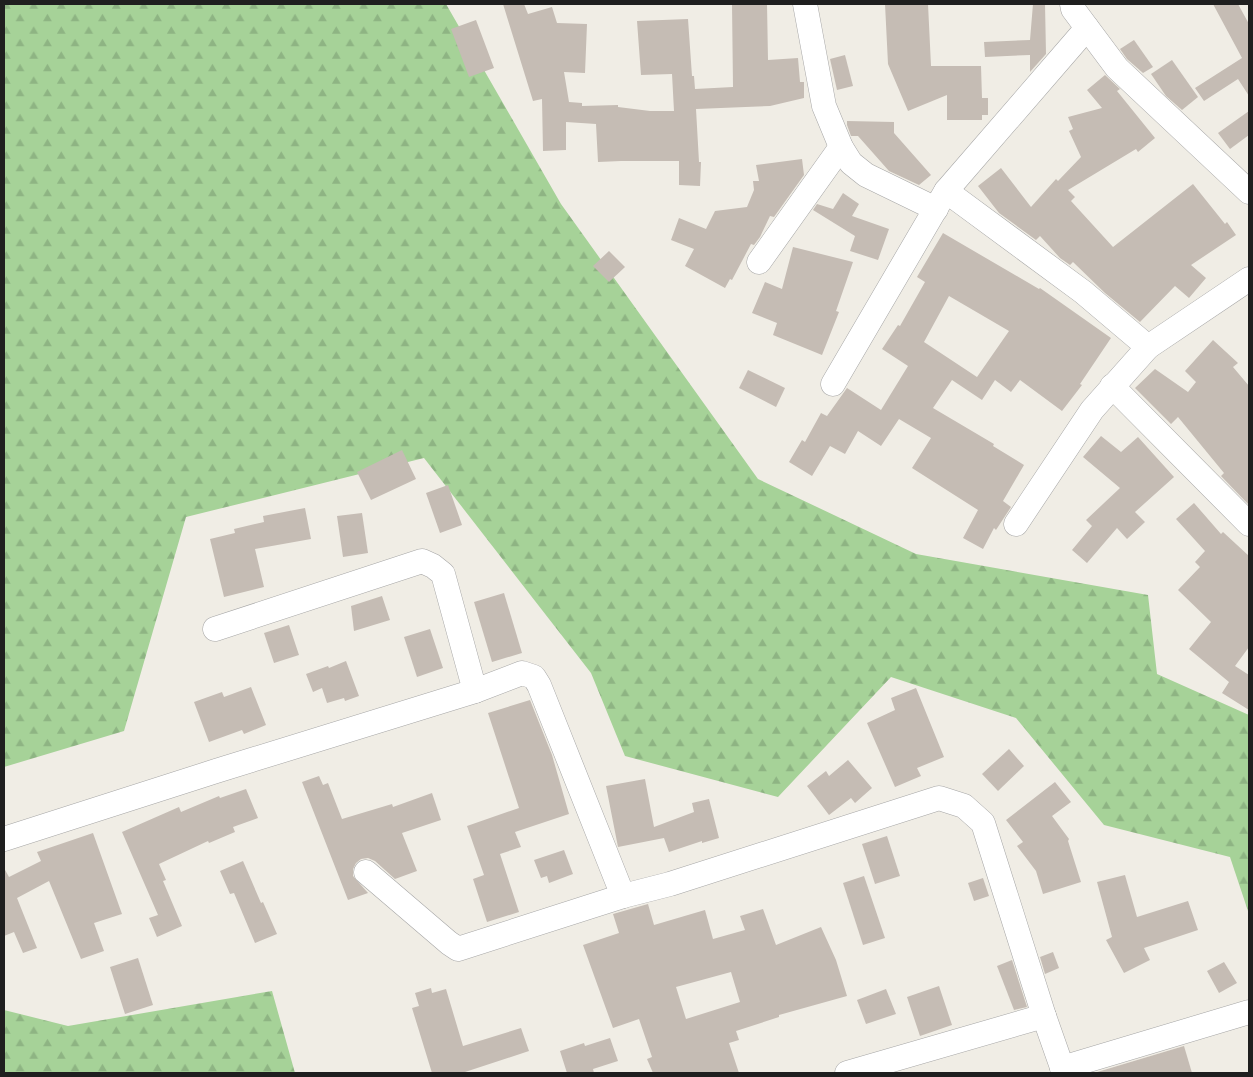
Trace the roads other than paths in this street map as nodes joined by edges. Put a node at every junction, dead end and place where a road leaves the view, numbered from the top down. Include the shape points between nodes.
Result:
1 (805, 4) edge
2 (1072, 4) edge
3 (1087, 28) junction
4 (841, 147) junction
5 (1249, 192) edge
6 (941, 200) junction
7 (759, 262) dead end
8 (1249, 278) edge
9 (1148, 347) junction
10 (833, 384) dead end
11 (1112, 386) junction
12 (1016, 524) dead end
13 (1249, 524) edge
14 (215, 629) dead end
15 (475, 691) junction
16 (4, 839) edge
17 (366, 872) dead end
18 (623, 896) junction
19 (1249, 1012) edge
20 (1044, 1016) junction
21 (1063, 1071) edge
22 (847, 1073) edge

1 - 4 street via 824,106
2 - 3 street
3 - 5 street via 1117,68
3 - 6 street
4 - 6 street via 851,163 866,175
4 - 7 street
6 - 9 street via 1083,292
6 - 10 street
8 - 9 street
9 - 11 street
11 - 12 street via 1092,410
11 - 13 street
14 - 15 street via 422,562 443,574
15 - 16 street
15 - 18 street via 522,673 534,677
17 - 18 street via 458,949
18 - 20 street via 939,798 964,806 983,823
19 - 21 street
20 - 21 street
20 - 22 street

